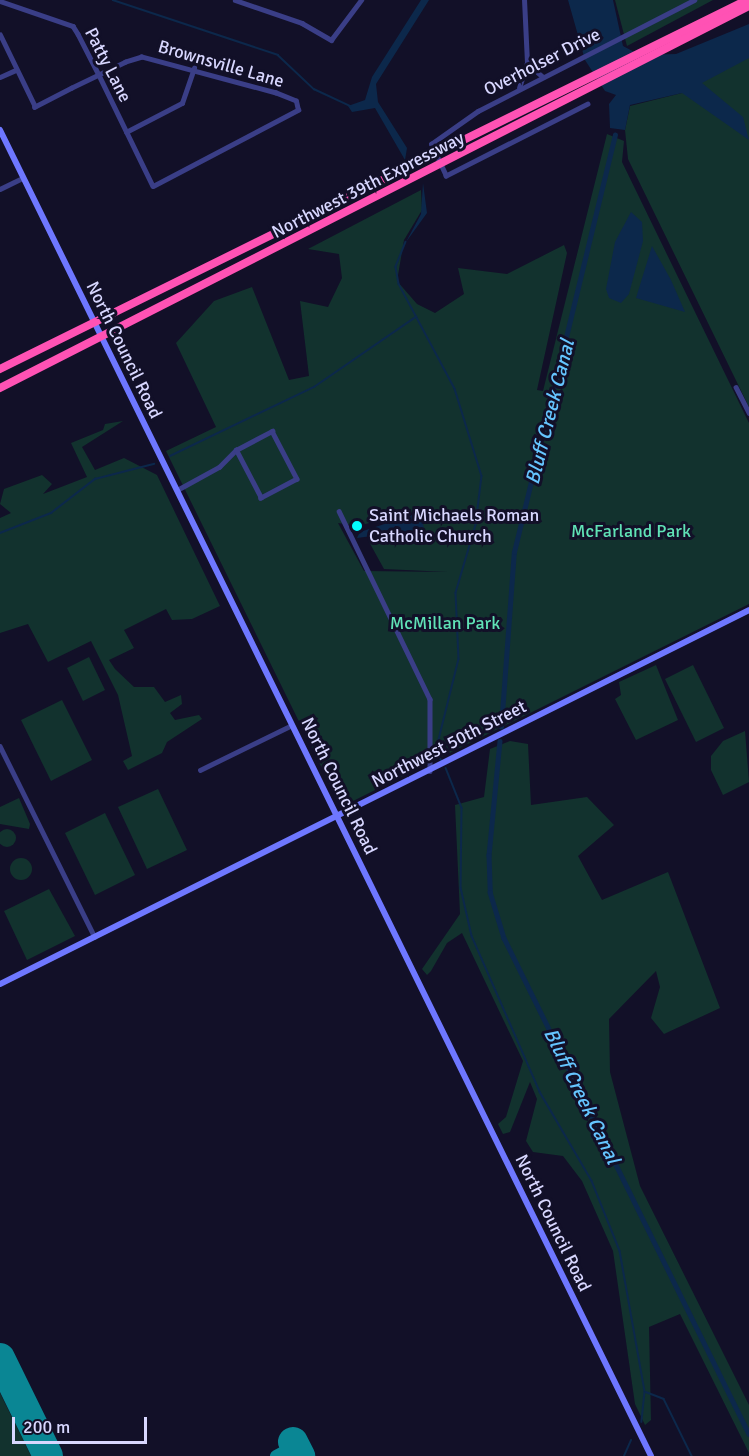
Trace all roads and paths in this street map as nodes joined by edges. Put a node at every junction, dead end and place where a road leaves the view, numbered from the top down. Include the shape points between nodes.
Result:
1 (235, 0) edge
2 (361, 0) edge
3 (524, 0) edge
4 (694, 0) edge
5 (0, 1) edge
6 (254, 3) edge
7 (747, 4) edge
8 (0, 35) edge
9 (527, 63) junction
10 (194, 68) junction
11 (16, 70) junction
12 (99, 75) junction
13 (543, 76) junction
14 (0, 77) edge
15 (586, 84) junction
16 (518, 89) junction
17 (588, 105) dead end
18 (0, 130) edge
19 (126, 132) junction
20 (434, 153) junction
21 (440, 166) junction
22 (23, 178) junction
23 (153, 186) joint
24 (0, 189) edge
25 (93, 323) junction
26 (101, 338) junction
27 (0, 369) edge
28 (736, 387) dead end
29 (0, 388) edge
30 (749, 413) edge
31 (236, 450) junction
32 (177, 490) junction
33 (339, 511) dead end
34 (749, 610) edge
35 (292, 725) junction
36 (0, 746) edge
37 (200, 770) dead end
38 (430, 771) junction
39 (338, 818) junction
40 (95, 937) junction
41 (0, 984) edge
42 (651, 1456) edge

1 - 6 street
2 - 6 street via 336,39
3 - 9 street
4 - 13 street, Overholser Drive
5 - 12 street, Patty Lane via 73,26
7 - 15 highway, Northwest 39th Expressway
8 - 11 street
9 - 13 street
9 - 16 street
10 - 12 street, Brownsville Lane via 142,57
10 - 19 street via 182,103
10 - 23 street, Brownsville Lane via 290,98 299,106 287,120
11 - 12 street, Brownsville Lane via 35,106
11 - 14 street
12 - 19 street, Patty Lane
13 - 16 street, Overholser Drive
15 - 20 highway, Northwest 39th Expressway
15 - 21 highway, Northwest 39th Expressway
16 - 20 street, Overholser Drive via 435,137
17 - 21 street via 446,176
18 - 22 main road, North Council Road
19 - 23 street, Patty Lane
20 - 21 street
20 - 25 highway, Northwest 39th Expressway
21 - 26 highway, Northwest 39th Expressway
22 - 24 street
22 - 25 main road, North Council Road
25 - 26 main road, North Council Road
25 - 27 highway, Northwest 39th Expressway
26 - 29 highway, Northwest 39th Expressway
26 - 32 main road, North Council Road
28 - 30 street
31 - 31 street via 272,431 297,479 261,498
31 - 32 street via 219,467
32 - 35 main road, North Council Road
33 - 38 street via 430,699
34 - 38 main road, Northwest 50th Street
35 - 37 street
35 - 39 main road, North Council Road
36 - 40 street
38 - 39 main road, Northwest 50th Street
39 - 40 main road, Northwest 50th Street
39 - 42 main road, North Council Road
40 - 41 main road, Northwest 50th Street

